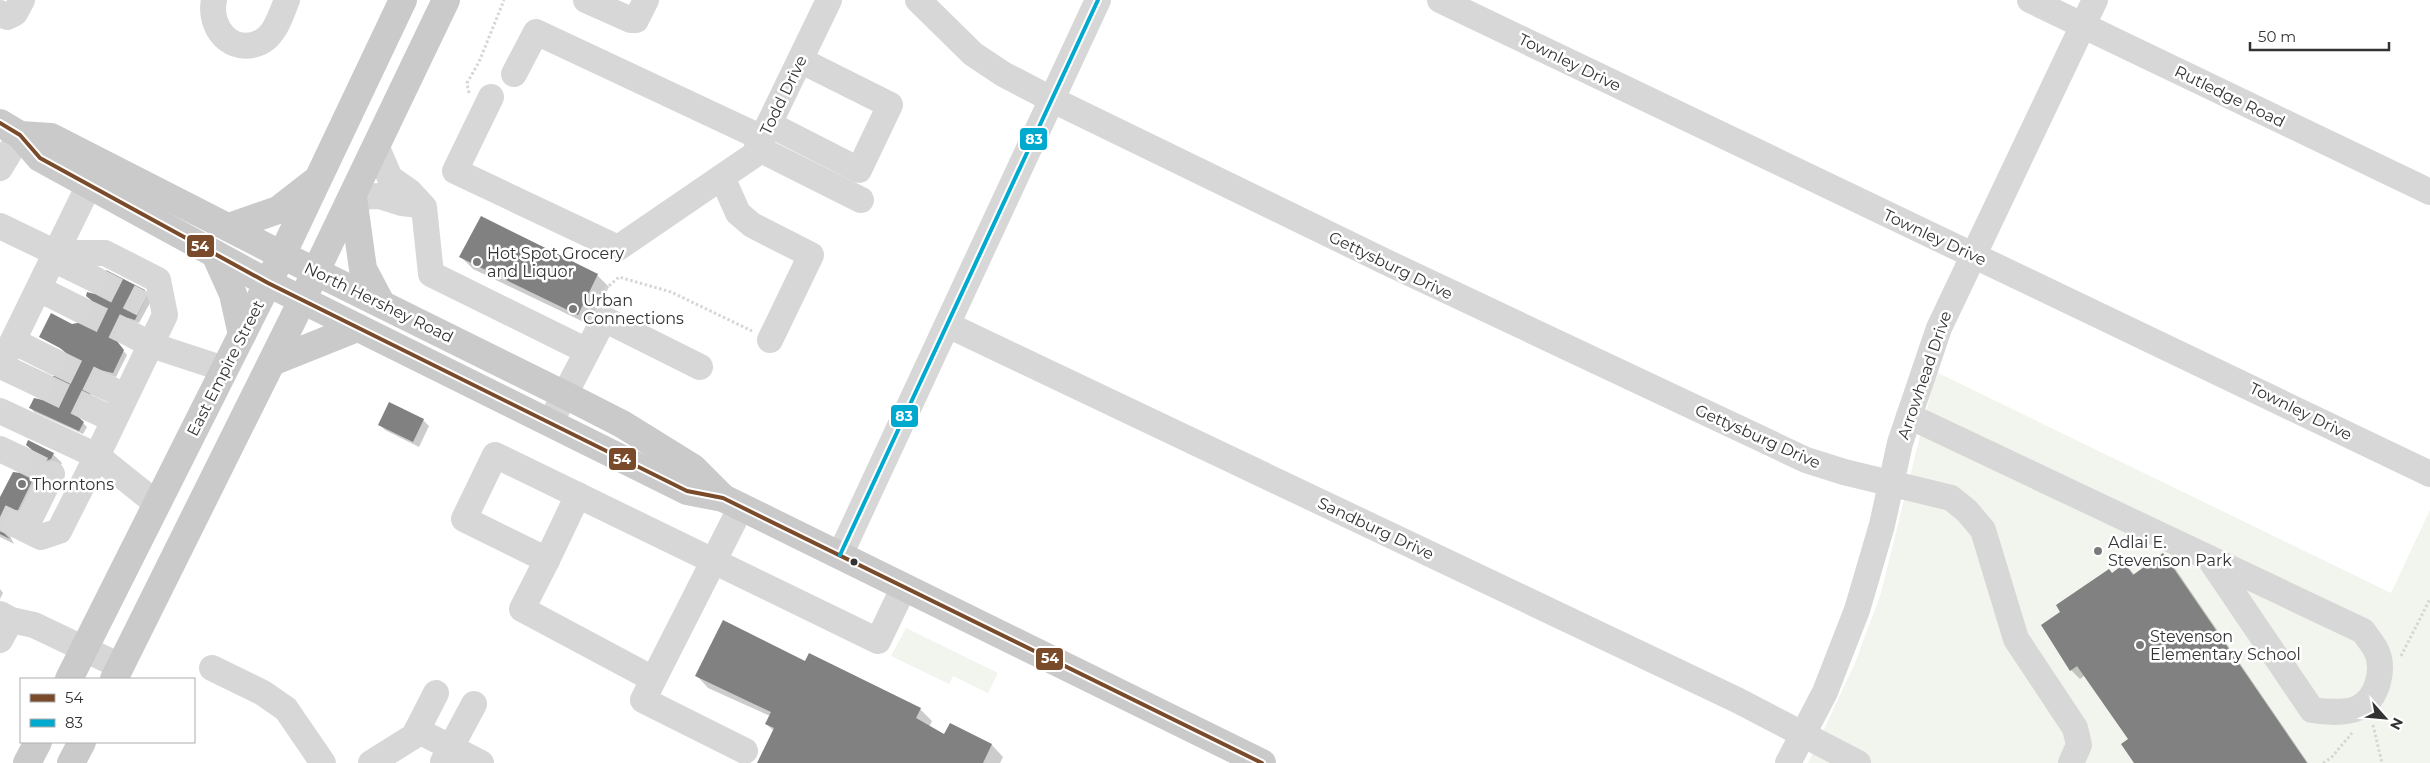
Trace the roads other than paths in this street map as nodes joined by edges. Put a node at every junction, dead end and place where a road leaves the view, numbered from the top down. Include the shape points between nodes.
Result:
1 (22, 0) edge
2 (214, 0) edge
3 (288, 0) edge
4 (446, 0) edge
5 (586, 0) edge
6 (646, 0) edge
7 (829, 0) edge
8 (918, 0) edge
9 (1098, 0) edge
10 (1440, 0) edge
11 (2030, 0) edge
12 (2095, 0) edge
13 (402, 1) edge
14 (0, 14) edge
15 (2083, 25) junction
16 (800, 60) junction
17 (514, 74) dead end
18 (1053, 100) junction
19 (488, 103) road end
20 (10, 129) edge
21 (763, 137) junction
22 (377, 148) junction
23 (0, 168) edge
24 (722, 177) junction
25 (319, 178) junction
26 (89, 186) junction
27 (2430, 192) edge
28 (353, 197) junction
29 (861, 200) dead end
30 (422, 205) junction
31 (0, 226) edge
32 (229, 227) junction
33 (215, 254) junction
34 (1972, 254) junction
35 (282, 255) junction
36 (55, 256) junction
37 (317, 272) junction
38 (94, 279) tunnel mouth
39 (268, 284) junction
40 (39, 288) junction
41 (302, 301) junction
42 (381, 303) junction
43 (80, 309) tunnel mouth
44 (948, 325) junction
45 (357, 328) junction
46 (242, 335) junction
47 (140, 339) junction
48 (770, 340) road end
49 (13, 341) junction
50 (587, 351) junction
51 (53, 361) tunnel mouth
52 (272, 362) junction
53 (0, 367) edge
54 (700, 367) dead end
55 (224, 369) junction
56 (40, 385) tunnel mouth
57 (564, 394) junction
58 (90, 408) tunnel mouth
59 (0, 411) edge
60 (1909, 416) junction
61 (114, 420) junction
62 (550, 423) junction
63 (97, 456) junction
64 (2430, 474) edge
65 (1890, 482) junction
66 (81, 488) junction
67 (578, 495) junction
68 (732, 502) junction
69 (157, 504) junction
70 (840, 555) junction
71 (2209, 558) junction
72 (547, 560) junction
73 (714, 560) junction
74 (904, 587) junction
75 (4, 625) edge
76 (85, 649) junction
77 (212, 668) dead end
78 (117, 673) edge
79 (70, 678) edge
80 (653, 679) junction
81 (436, 693) dead end
82 (474, 704) dead end
83 (417, 730) junction
84 (1801, 735) junction
85 (37, 743) edge
86 (81, 743) edge
87 (745, 751) dead end
88 (446, 755) edge
89 (27, 763) edge
90 (71, 763) edge
91 (323, 763) edge
92 (371, 763) edge
93 (481, 763) edge
94 (1262, 763) edge
95 (1788, 763) edge
96 (1858, 763) edge
97 (2071, 763) edge

1 - 14 street via 15,13 7,17
2 - 3 street via 211,10 216,27 227,41 244,46 262,42 273,32
4 - 22 main road
5 - 6 street via 636,20
7 - 16 street, Todd Drive
8 - 18 street, Gettysburg Drive via 973,54
9 - 18 street
10 - 34 street, Townley Drive
11 - 15 street, Rutledge Road
12 - 15 street, Arrowhead Drive
13 - 25 main road, East Empire Street
15 - 27 street, Rutledge Road
15 - 34 street, Arrowhead Drive
16 - 21 street, Todd Drive
16 - 21 street via 890,104 860,170
17 - 21 street via 536,32
18 - 44 street
18 - 65 street, Gettysburg Drive via 1758,439 1806,460
19 - 24 street, Todd Drive via 455,171 618,248
20 - 23 street
20 - 26 main road, North Hershey Road via 40,158
20 - 32 main road, North Hershey Road via 51,137
21 - 24 street, Todd Drive via 754,154
21 - 29 street
22 - 28 main road
22 - 30 street via 390,178
24 - 48 street via 738,213 752,225 811,255
25 - 32 main road via 278,210
25 - 35 main road, East Empire Street
26 - 33 main road, North Hershey Road
26 - 36 street
28 - 30 street via 380,196
28 - 37 main road
28 - 42 main road via 363,269
30 - 50 street via 431,274
31 - 36 street
32 - 35 main road, North Hershey Road
33 - 39 main road, North Hershey Road
33 - 46 main road via 232,294
34 - 60 street, Arrowhead Drive via 1936,335
34 - 64 street, Townley Drive
35 - 37 main road, North Hershey Road
35 - 39 main road, East Empire Street
36 - 38 street
36 - 40 street
36 - 47 street via 105,253 158,280 154,309
37 - 41 main road
37 - 42 main road, North Hershey Road
39 - 41 main road, North Hershey Road
39 - 46 main road, East Empire Street
40 - 43 street
40 - 49 street
41 - 45 main road, North Hershey Road
41 - 52 main road
42 - 57 main road, North Hershey Road
44 - 70 street
44 - 84 street, Sandburg Drive via 1737,700
45 - 52 main road
45 - 62 main road, North Hershey Road
46 - 55 main road, East Empire Street
47 - 55 street
47 - 61 street via 114,391
49 - 51 street
49 - 53 street
50 - 54 street via 604,319
50 - 57 street
52 - 78 main road
53 - 56 street
55 - 69 main road, East Empire Street
57 - 62 street
57 - 68 main road, North Hershey Road via 622,424 693,468
58 - 61 street
59 - 63 street
60 - 65 street, Arrowhead Drive
60 - 71 street
61 - 63 street
62 - 68 main road, North Hershey Road via 687,491
63 - 66 street
63 - 69 street
65 - 84 street, Arrowhead Drive via 1882,525 1857,610 1825,692
65 - 97 street, Gettysburg Drive via 1951,498 1983,530 2016,639 2075,728 2079,745
66 - 66 street via 48,472 21,527 41,537 59,532
67 - 72 street
67 - 72 street via 495,455 464,519
67 - 73 street
68 - 70 main road, North Hershey Road
68 - 73 street
69 - 76 main road, East Empire Street
70 - 74 main road, North Hershey Road
71 - 71 street via 2312,710 2333,712 2358,708 2367,702 2380,676 2377,651 2363,631
72 - 80 street via 522,609
73 - 74 street via 878,641
73 - 80 street
74 - 94 main road, North Hershey Road
75 - 76 street via 34,625
76 - 78 street
76 - 79 main road, East Empire Street
77 - 91 street via 263,693 286,709
80 - 87 street via 642,700
81 - 83 street
82 - 88 street
83 - 88 street
83 - 92 street via 414,736
84 - 95 street, Arrowhead Drive
84 - 96 street, Sandburg Drive
85 - 89 main road
86 - 90 main road
88 - 93 street

